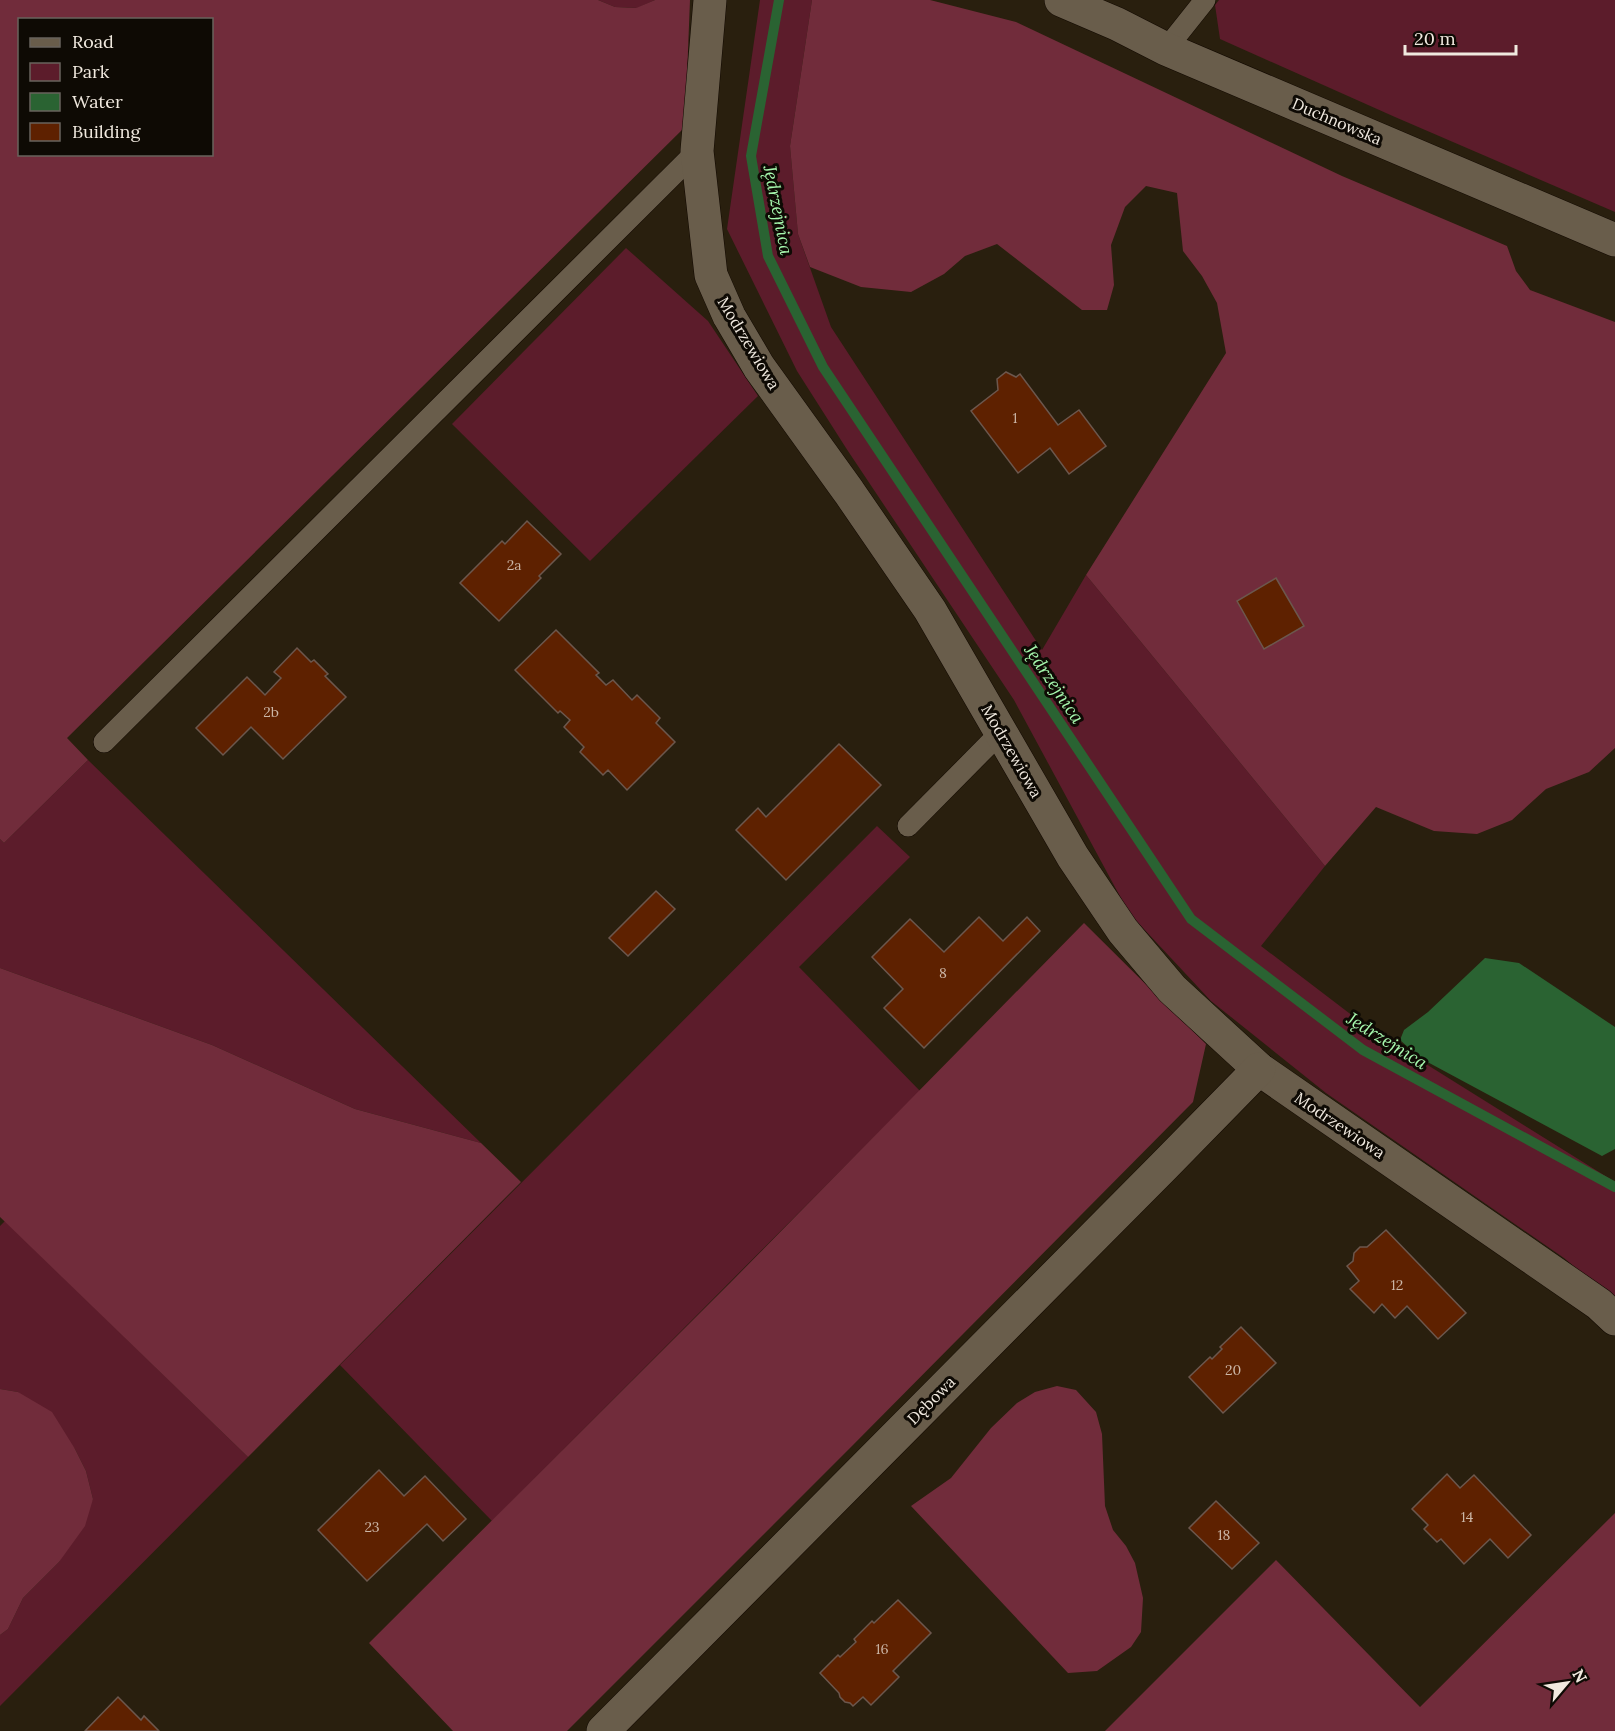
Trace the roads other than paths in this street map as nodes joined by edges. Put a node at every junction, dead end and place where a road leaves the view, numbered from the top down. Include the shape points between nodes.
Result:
1 (710, 0) edge
2 (1061, 0) edge
3 (1205, 0) edge
4 (1166, 49) junction
5 (697, 151) junction
6 (1615, 240) edge
7 (1001, 732) junction
8 (104, 742) dead end
9 (908, 826) dead end
10 (1259, 1069) junction
11 (1615, 1319) edge
12 (603, 1731) edge

1 - 5 street, Modrzewiowa
2 - 4 street, Duchnowska
3 - 4 lane
4 - 6 street, Duchnowska
5 - 7 street, Modrzewiowa via 711,274 729,316 759,367 930,610
5 - 8 lane
7 - 9 lane
7 - 10 street, Modrzewiowa via 1072,857 1123,931 1172,988
10 - 11 street, Modrzewiowa via 1599,1304
10 - 12 street, Dębowa

